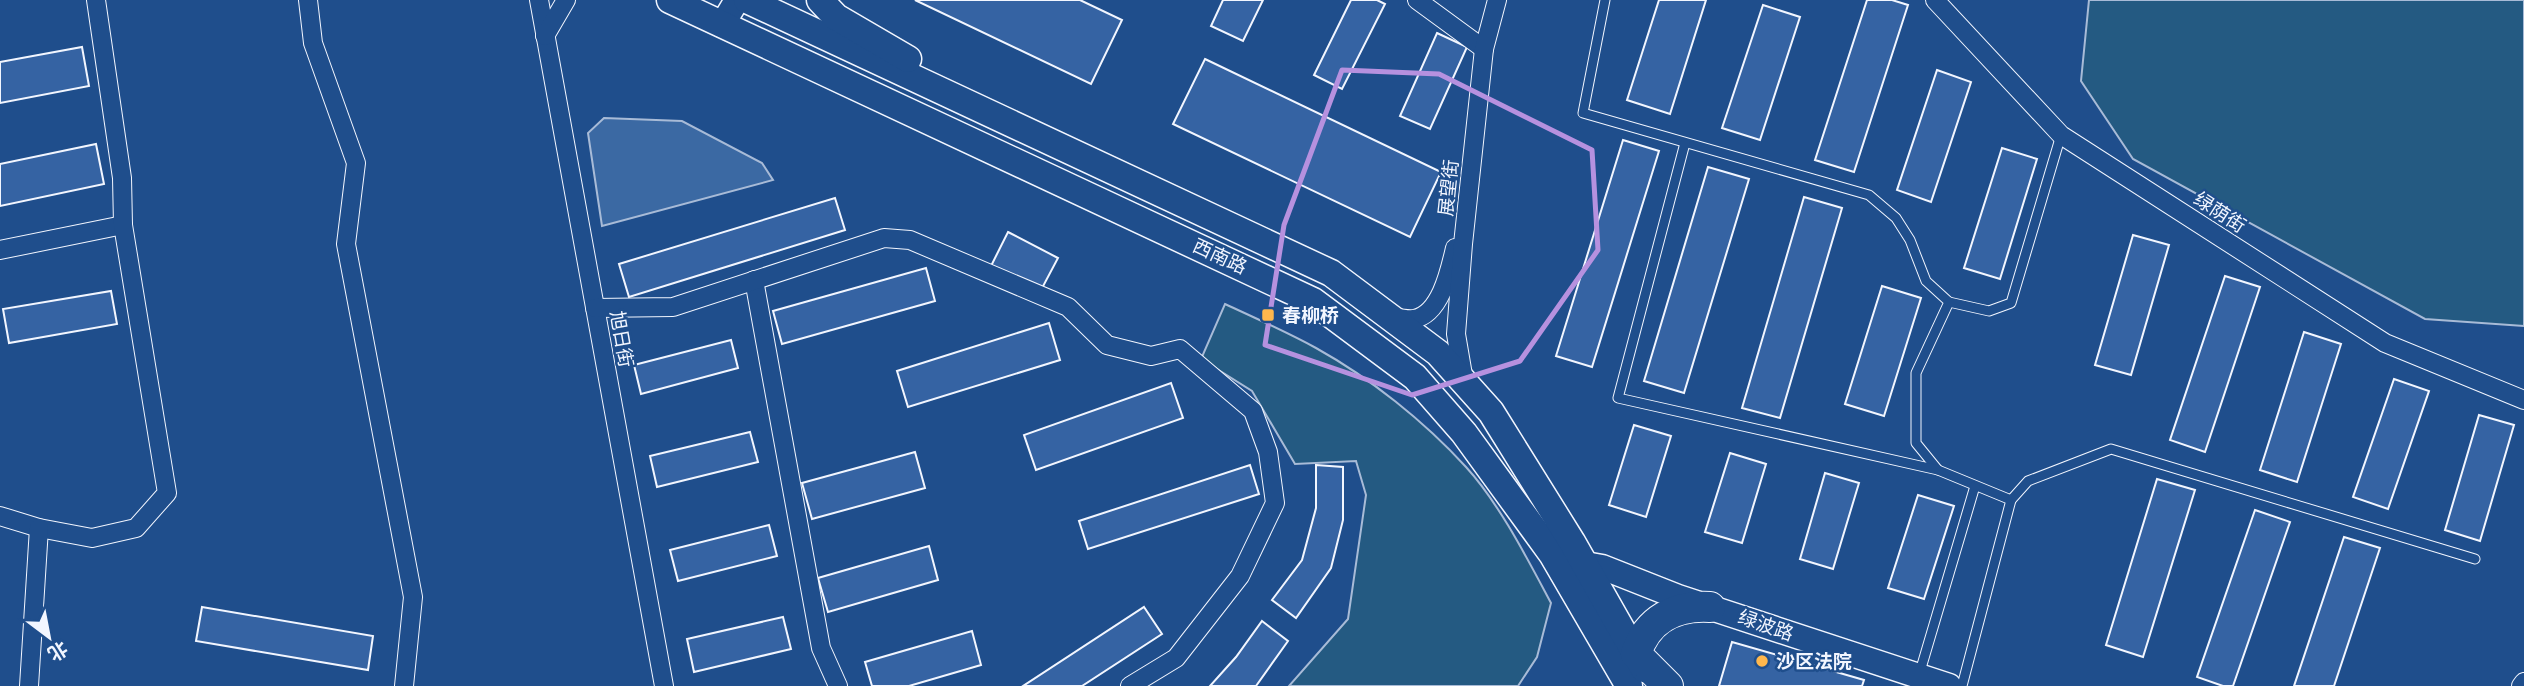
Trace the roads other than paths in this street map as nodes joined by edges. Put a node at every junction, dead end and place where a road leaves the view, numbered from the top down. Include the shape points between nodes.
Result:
1 (96, 0) edge
2 (308, 0) edge
3 (539, 0) edge
4 (566, 0) edge
5 (670, 0) edge
6 (737, 0) edge
7 (747, 0) edge
8 (820, 0) edge
9 (1417, 0) edge
10 (1497, 0) edge
11 (1605, 0) edge
12 (1935, 0) edge
13 (722, 25) junction
14 (545, 36) junction
15 (1484, 49) junction
16 (959, 98) junction
17 (2061, 135) junction
18 (1685, 143) junction
19 (1468, 200) junction
20 (123, 225) junction
21 (0, 250) edge
22 (754, 281) junction
23 (1949, 302) junction
24 (595, 308) junction
25 (1390, 317) junction
26 (1464, 382) junction
27 (2524, 400) edge
28 (1938, 470) junction
29 (1975, 486) junction
30 (2011, 500) junction
31 (0, 514) edge
32 (39, 528) junction
33 (2475, 559) dead end
34 (1585, 564) junction
35 (1710, 607) junction
36 (1636, 654) junction
37 (1918, 677) junction
38 (29, 686) edge
39 (404, 686) edge
40 (664, 686) edge
41 (838, 686) edge
42 (1130, 686) edge
43 (1629, 686) edge
44 (1653, 686) edge
45 (1668, 686) edge
46 (1949, 686) edge
47 (1962, 686) edge

1 - 20 street via 122,178
2 - 39 street via 313,43 356,163 346,244 413,597
3 - 14 street, 旭日街
4 - 14 street
5 - 13 main road, 西南路
6 - 13 street
7 - 16 main road, 西南路
8 - 16 main road via 835,17 900,53
9 - 15 street
10 - 15 street, 展望街
11 - 18 lane via 1583,113
12 - 17 street, 绿荫街
13 - 43 main road, 西南路 via 1313,301 1415,377 1464,433 1552,554
14 - 24 street, 旭日街
15 - 19 street, 展望街
16 - 25 main road, 西南路 via 1306,259 1331,272
17 - 23 lane via 2011,303 1989,311
17 - 27 street, 绿荫街 via 2385,343
18 - 23 lane via 1870,195 1896,218 1926,281
18 - 28 lane via 1618,398
19 - 25 street via 1451,266 1429,311 1415,319
19 - 26 street, 展望街 via 1456,334
20 - 21 street
20 - 32 street via 167,493 136,528 92,538
22 - 24 street via 673,307
22 - 41 street via 821,648
22 - 42 street via 884,238 910,240 1068,306 1107,345 1150,356 1180,349 1253,411 1268,452 1275,503 1240,576 1176,658
23 - 28 lane via 1916,373 1916,443
24 - 40 street, 旭日街
25 - 26 main road, 西南路 via 1438,353
26 - 34 main road, 西南路 via 1490,412
28 - 29 lane
29 - 30 lane
29 - 37 lane
30 - 33 lane via 2028,481 2111,449
30 - 47 lane
31 - 32 street
32 - 38 street
34 - 35 street, 绿波路
34 - 36 main road, 西南路
35 - 36 highway via 1694,606 1667,614 1647,631
35 - 37 street, 绿波路
36 - 44 main road, 西南路
36 - 45 highway
37 - 46 street, 绿波路

